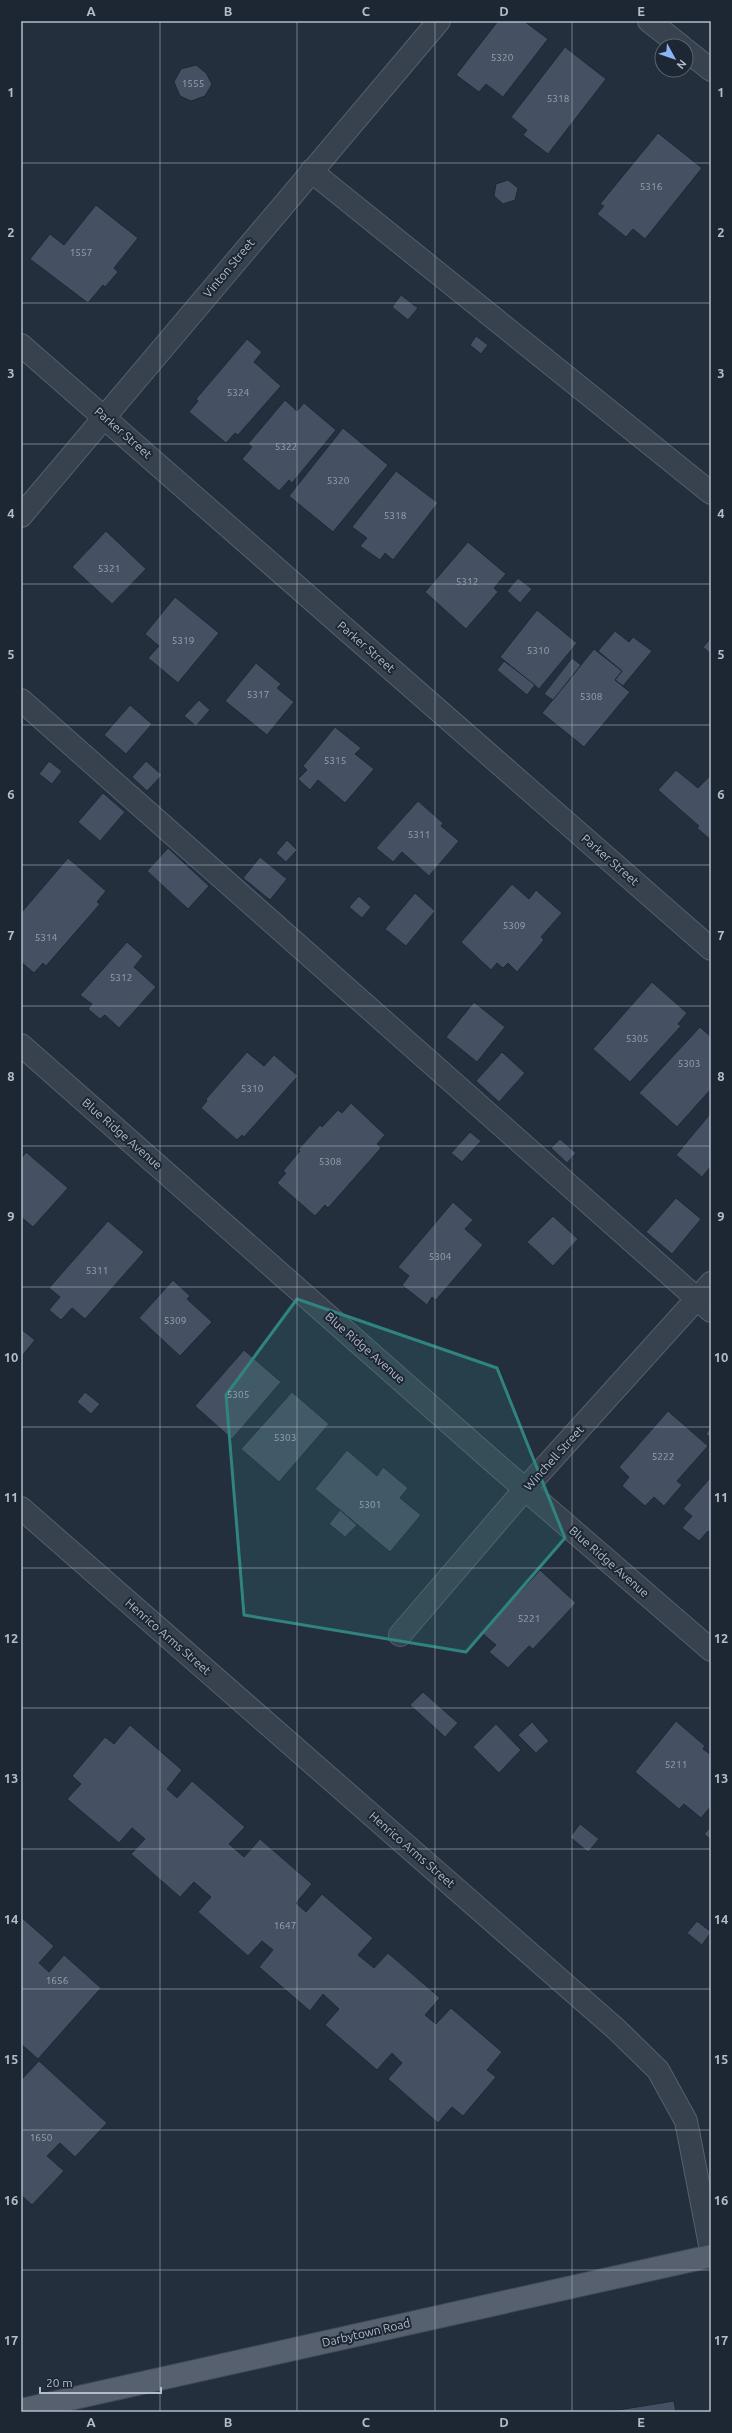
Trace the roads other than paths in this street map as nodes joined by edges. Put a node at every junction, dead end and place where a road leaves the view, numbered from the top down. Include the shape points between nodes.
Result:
1 (439, 21) edge
2 (649, 21) edge
3 (671, 38) edge
4 (694, 56) edge
5 (711, 70) edge
6 (311, 171) junction
7 (21, 345) edge
8 (104, 416) junction
9 (711, 493) edge
10 (21, 516) edge
11 (21, 700) edge
12 (711, 949) edge
13 (21, 1045) edge
14 (711, 1283) edge
15 (704, 1305) edge
16 (525, 1489) junction
17 (21, 1508) edge
18 (400, 1636) dead end
19 (711, 1650) edge
20 (711, 2250) edge
21 (711, 2256) edge
22 (21, 2410) edge

1 - 6 street, Vinton Street
2 - 3 street
4 - 5 street
6 - 8 street, Vinton Street
6 - 9 street
7 - 8 street, Parker Street
8 - 10 street, Vinton Street
8 - 12 street, Parker Street
11 - 15 street
13 - 16 street, Blue Ridge Avenue
14 - 15 street, Winchell Street
15 - 16 street, Winchell Street
16 - 18 street, Winchell Street
16 - 19 street, Blue Ridge Avenue
17 - 20 street, Henrico Arms Street via 616,2029 658,2070 686,2120
21 - 22 main road, Darbytown Road

